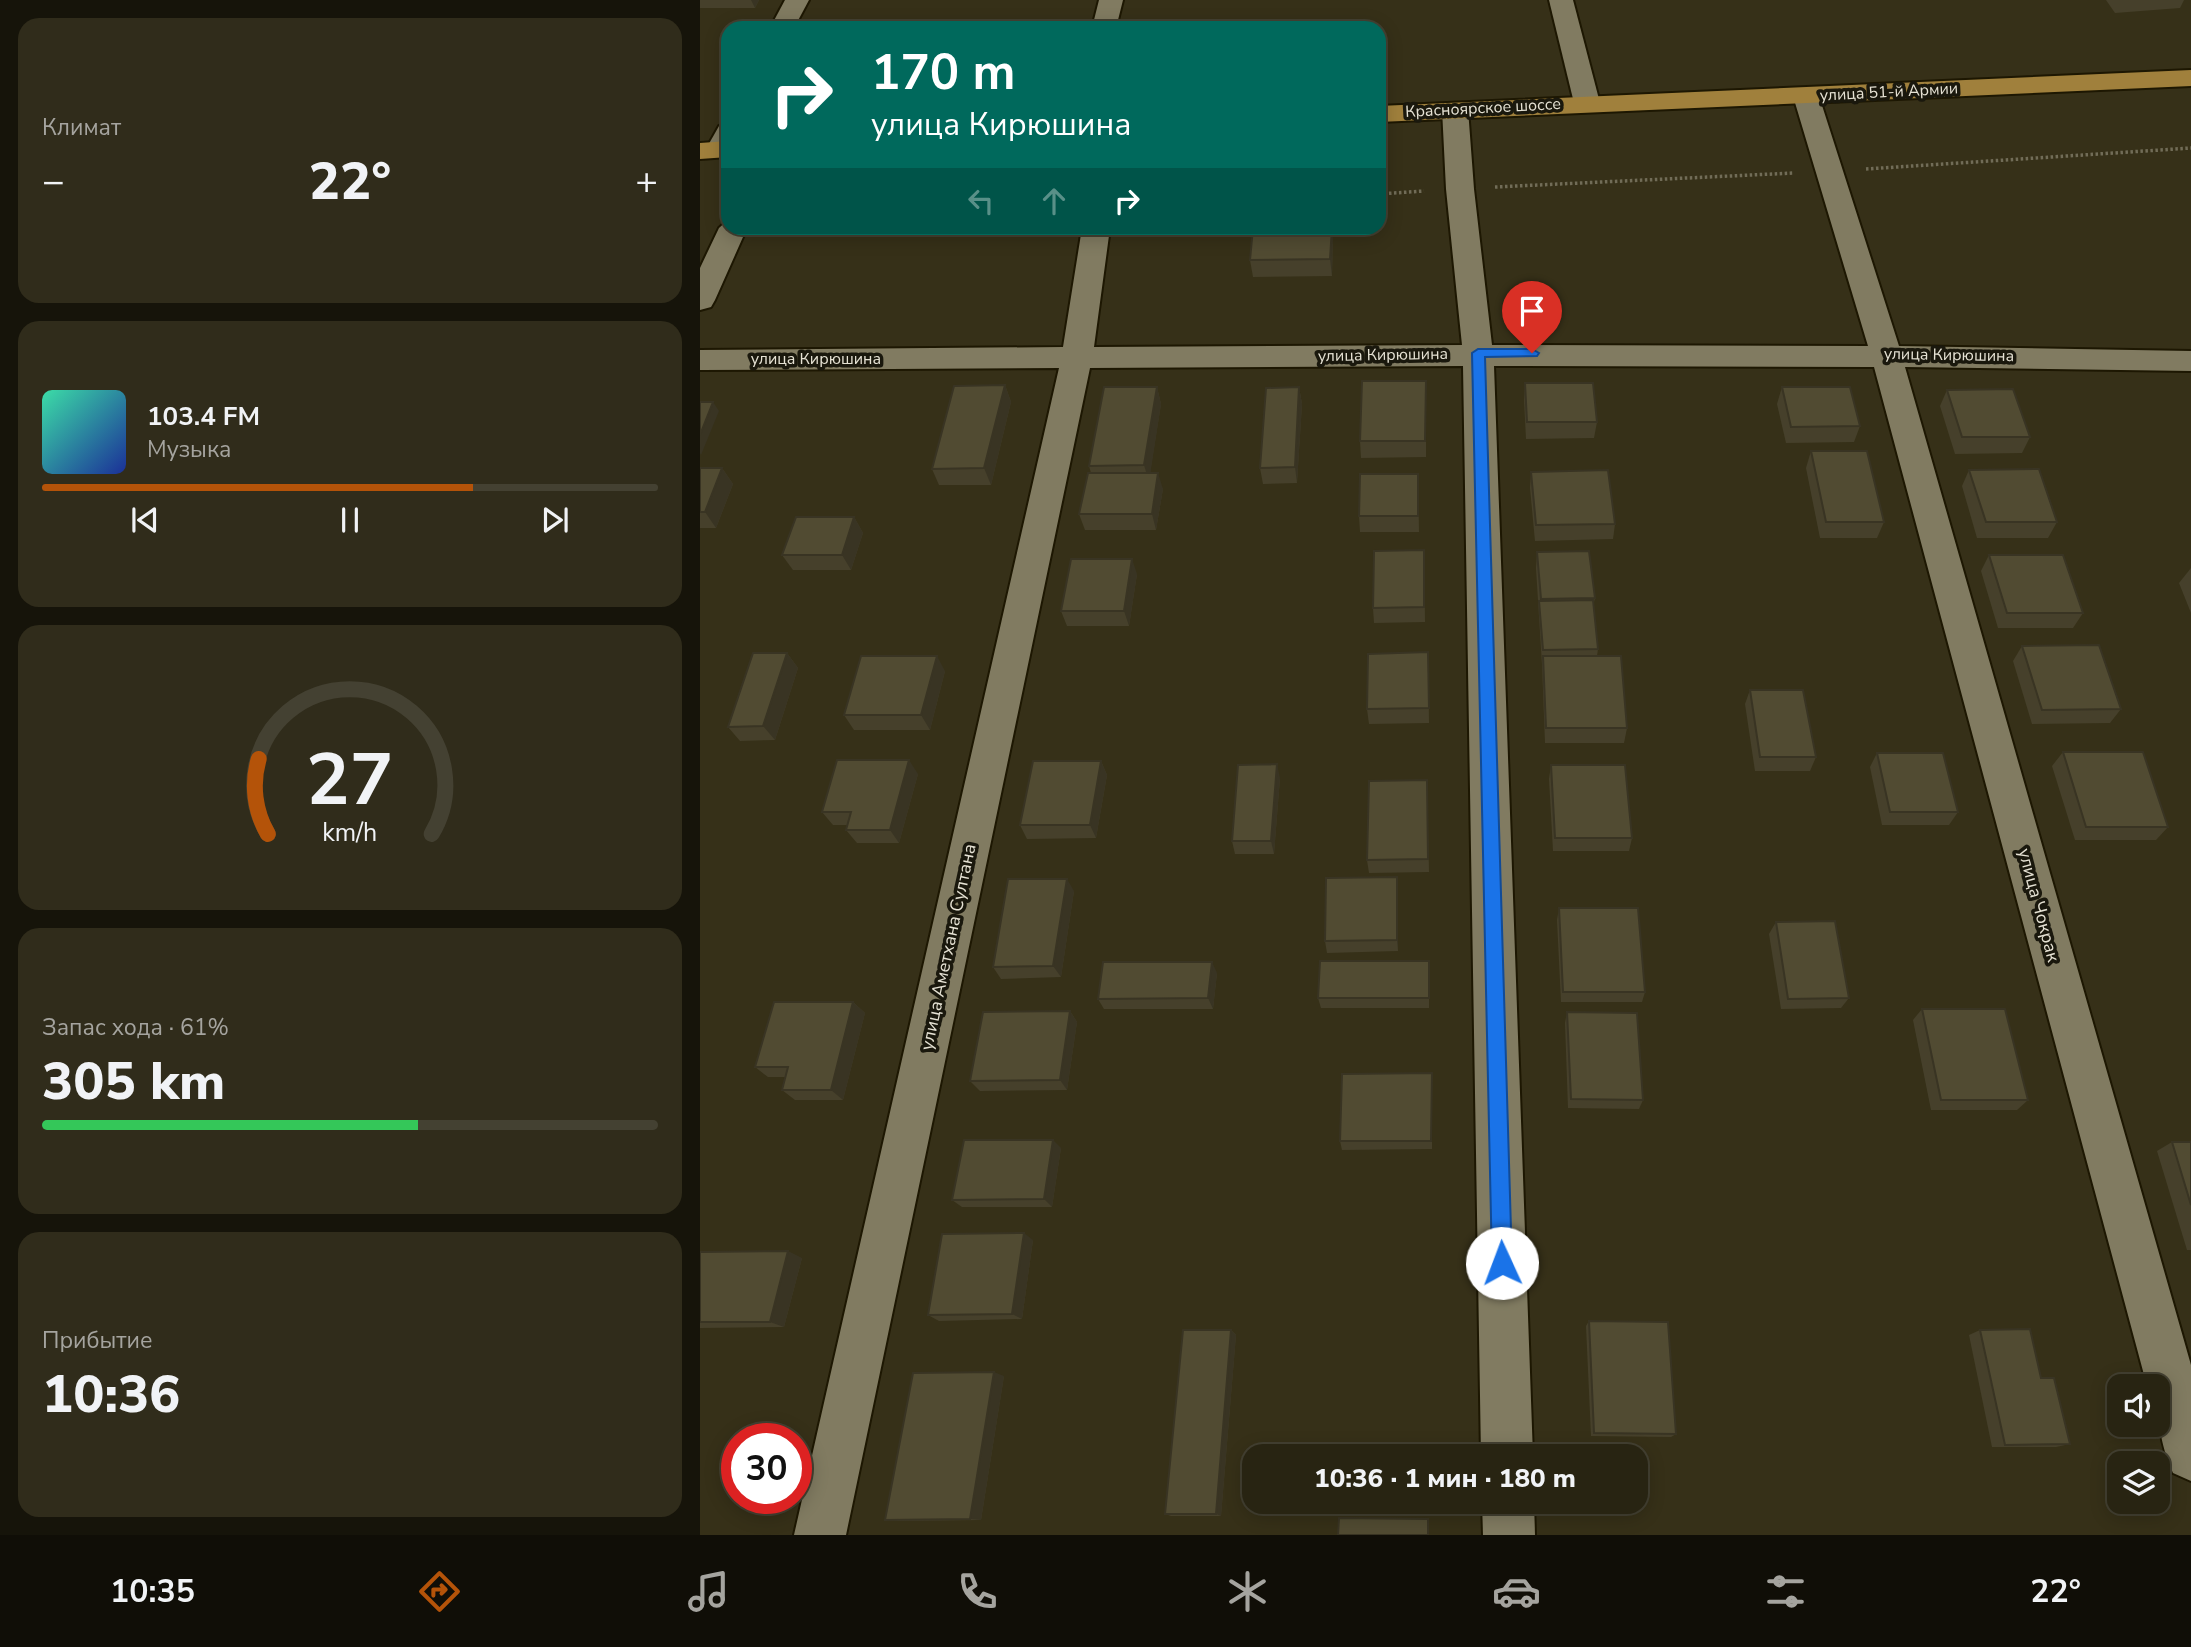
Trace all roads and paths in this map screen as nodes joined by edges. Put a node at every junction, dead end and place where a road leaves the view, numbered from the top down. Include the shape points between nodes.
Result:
1 (797, 0) edge
2 (1111, 0) edge
3 (1561, 0) edge
4 (786, 21) edge
5 (1106, 21) edge
6 (2191, 78) edge
7 (1806, 96) junction
8 (1587, 103) junction
9 (1455, 110) junction
10 (1386, 114) edge
11 (2191, 148) edge
12 (1829, 171) junction
13 (1460, 189) junction
14 (1386, 194) edge
15 (730, 235) edge
16 (1095, 235) edge
17 (700, 300) edge
18 (1478, 353) junction
19 (1886, 354) junction
20 (1077, 358) junction
21 (700, 360) edge
22 (2191, 360) edge
23 (1507, 1444) edge
24 (2191, 1455) edge
25 (1508, 1514) edge
26 (820, 1535) edge
27 (1509, 1535) edge

1 - 4 street
2 - 5 street
3 - 8 street
6 - 7 main road, улица 51-й Армии
7 - 8 main road, улица 51-й Армии
7 - 12 street, улица Чокрак
8 - 9 main road, Красноярское шоссе
9 - 10 main road, Красноярское шоссе
9 - 13 street
11 - 12 path
12 - 13 path
12 - 19 street, улица Чокрак
13 - 14 path
13 - 18 street
15 - 17 street
16 - 20 street, улица Аметхана Султана
18 - 19 street, улица Кирюшина
18 - 20 street, улица Кирюшина
18 - 23 street
19 - 22 street, улица Кирюшина
19 - 24 street, улица Чокрак
20 - 21 street, улица Кирюшина
20 - 26 street, улица Аметхана Султана
25 - 27 street

